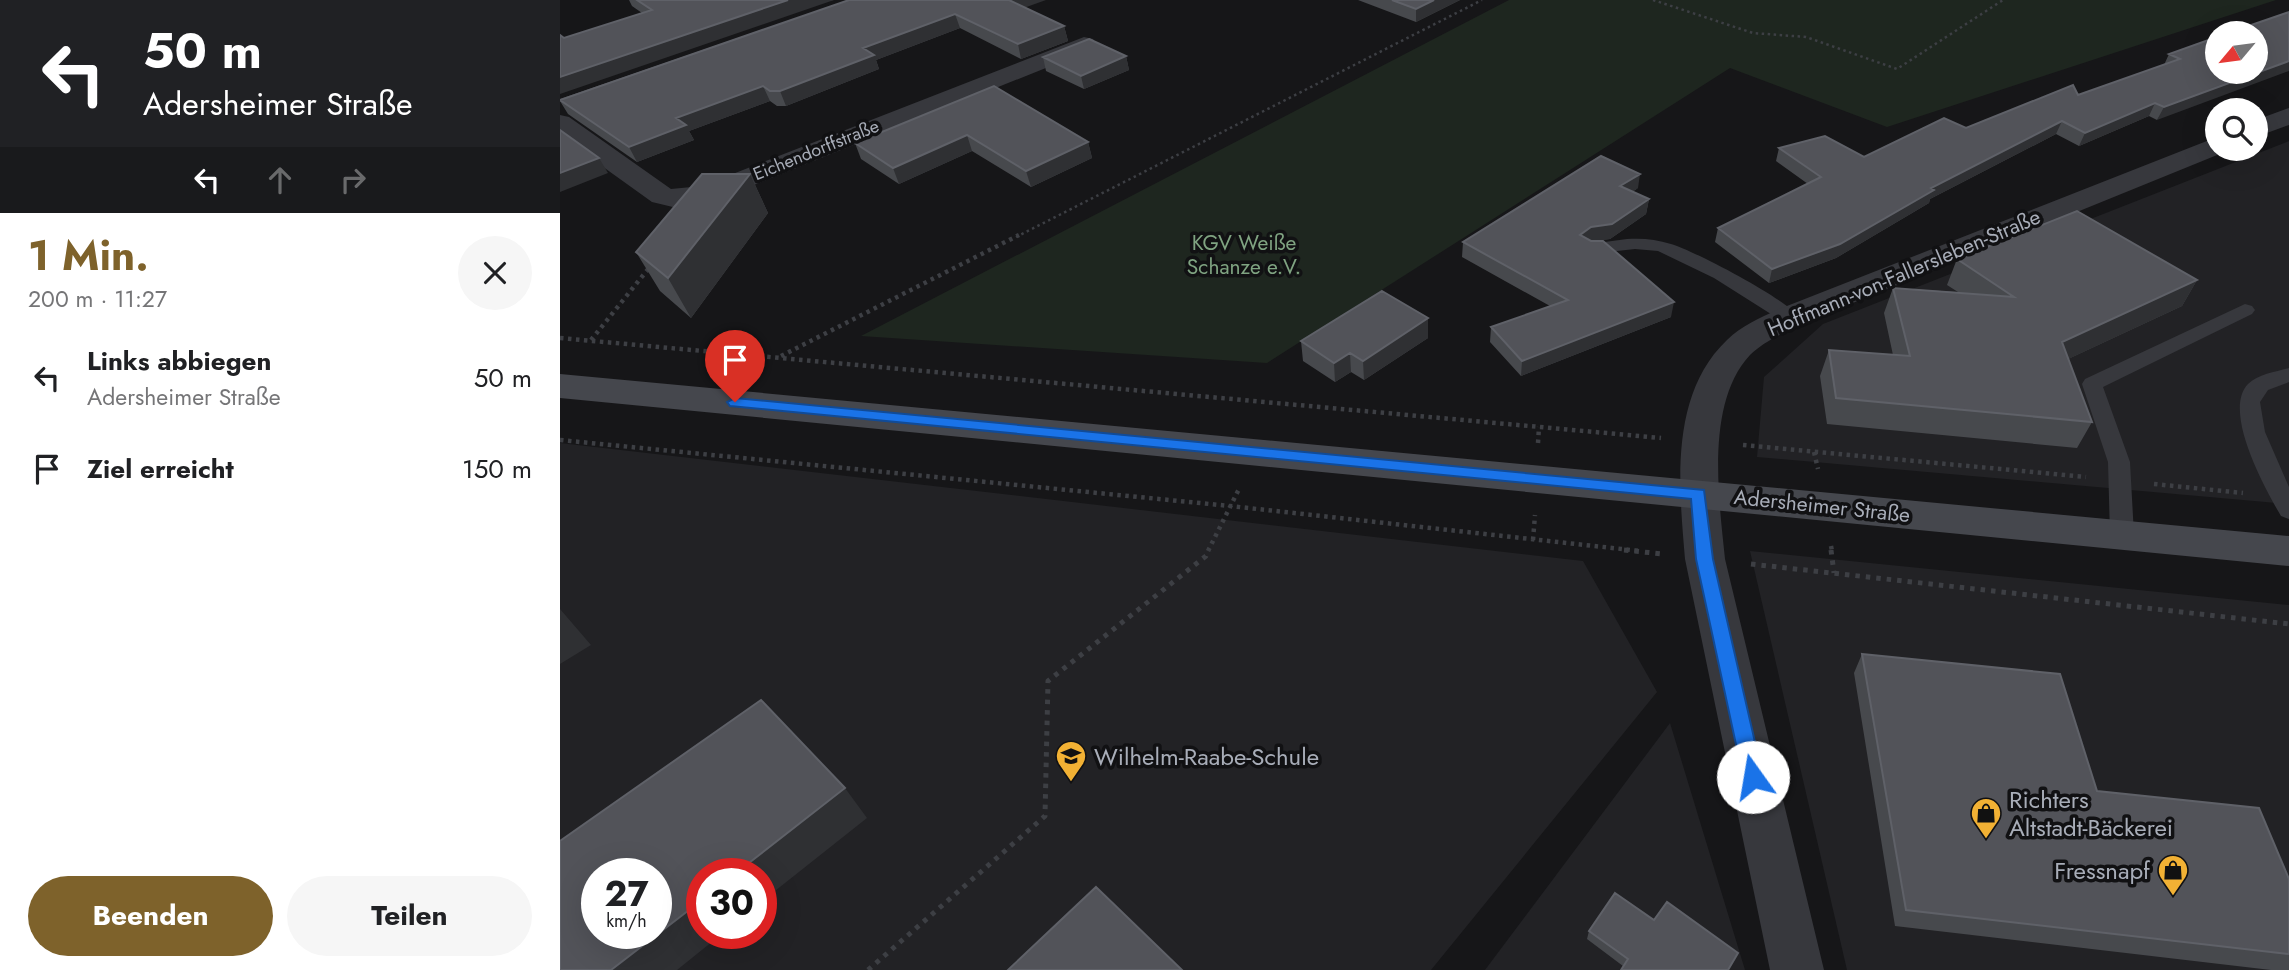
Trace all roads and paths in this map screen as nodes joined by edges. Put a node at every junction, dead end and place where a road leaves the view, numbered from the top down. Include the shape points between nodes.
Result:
1 (1482, 0) edge
2 (1653, 0) edge
3 (2003, 0) edge
4 (1084, 44) edge
5 (564, 110) edge
6 (2289, 116) edge
7 (2268, 125) edge
8 (2205, 150) edge
9 (689, 198) junction
10 (1590, 249) edge
11 (2245, 310) dead end
12 (1789, 317) junction
13 (560, 338) edge
14 (591, 341) junction
15 (780, 356) junction
16 (2289, 375) edge
17 (560, 386) edge
18 (560, 440) edge
19 (1701, 441) junction
20 (1257, 452) junction
21 (2119, 481) junction
22 (1699, 494) junction
23 (2286, 503) edge
24 (1230, 506) junction
25 (2122, 535) junction
26 (2289, 551) edge
27 (1705, 559) junction
28 (2289, 624) edge
29 (868, 970) edge
30 (1797, 970) edge

1 - 15 path
2 - 3 path via 1753,33 1806,37 1897,69
4 - 9 street, Eichendorffstraße
5 - 9 street, Eichendorffstraße via 662,196
6 - 7 street
8 - 12 street, Hoffmann-von-Fallersleben-Straße
9 - 14 path via 690,217
10 - 12 lane via 1634,244 1663,247
11 - 21 lane via 2092,384 2119,462
12 - 19 street, Hoffmann-von-Fallersleben-Straße via 1738,348 1721,369 1704,412
13 - 14 path
14 - 15 path
15 - 19 path
16 - 23 lane via 2254,391 2248,408 2253,430
17 - 20 main road, Adersheimer Straße
18 - 24 path
19 - 21 path
19 - 22 street, Hoffmann-von-Fallersleben-Straße
20 - 22 main road, Adersheimer Straße
20 - 24 path
21 - 23 path
21 - 25 lane
22 - 25 main road, Adersheimer Straße
22 - 27 street, Hoffmann-von-Fallersleben-Straße
24 - 27 path
24 - 29 path via 1206,556 1048,681 1045,816
25 - 26 main road, Adersheimer Straße
27 - 28 path
27 - 30 street, Hoffmann-von-Fallersleben-Straße

